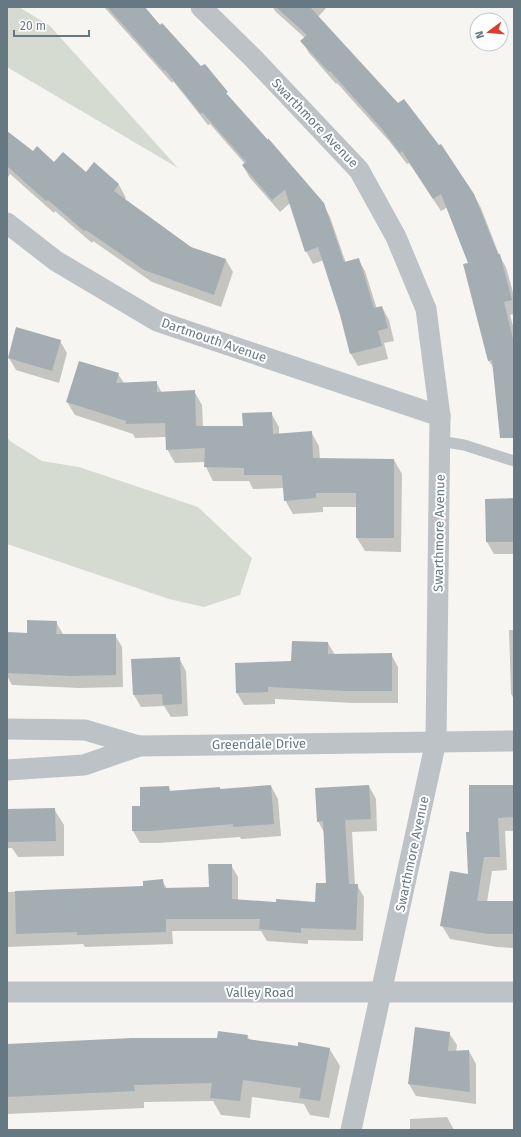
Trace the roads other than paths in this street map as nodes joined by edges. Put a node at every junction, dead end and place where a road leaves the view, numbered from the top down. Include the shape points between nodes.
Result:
1 (200, 7) edge
2 (7, 223) edge
3 (440, 416) junction
4 (440, 441) junction
5 (514, 461) edge
6 (7, 729) edge
7 (436, 741) junction
8 (514, 741) edge
9 (139, 746) junction
10 (7, 770) edge
11 (7, 992) edge
12 (381, 992) junction
13 (514, 992) edge
14 (351, 1130) edge

1 - 3 street, Swarthmore Avenue via 253,58 359,170 396,237 426,309
2 - 3 street, Dartmouth Avenue via 56,261 157,321
3 - 4 street, Swarthmore Avenue
4 - 5 lane via 464,445
4 - 7 street, Swarthmore Avenue
6 - 9 street via 85,730
7 - 8 street, Greendale Drive
7 - 9 street, Greendale Drive
7 - 12 street, Swarthmore Avenue
9 - 10 street, Greendale Drive via 84,765
11 - 12 street, Valley Road
12 - 13 street, Valley Road
12 - 14 street, Swarthmore Avenue

